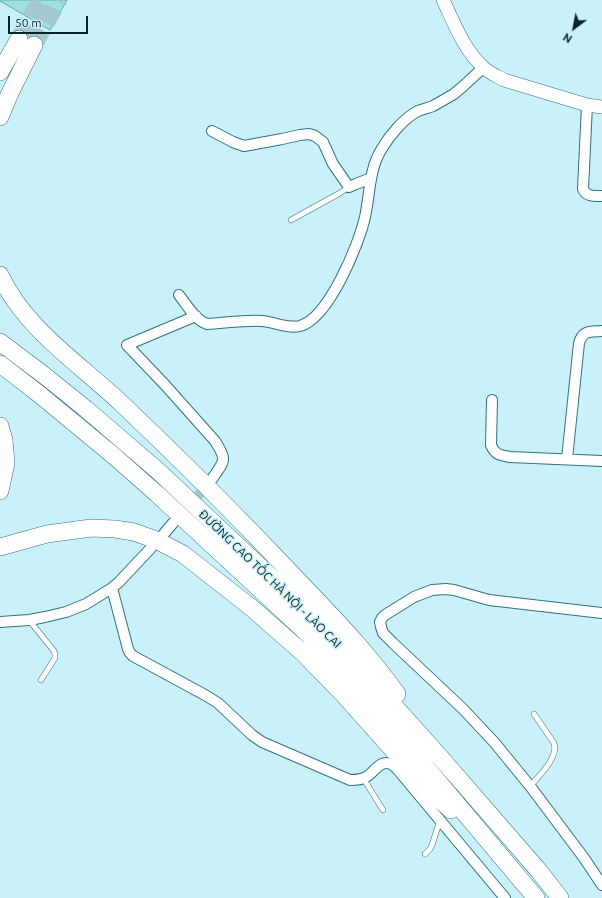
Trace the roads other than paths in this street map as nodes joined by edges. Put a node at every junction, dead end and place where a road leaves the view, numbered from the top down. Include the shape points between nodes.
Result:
1 (444, 0) edge
2 (26, 42) junction
3 (0, 65) edge
4 (483, 68) junction
5 (0, 72) edge
6 (0, 102) edge
7 (587, 105) junction
8 (602, 107) edge
9 (0, 117) edge
10 (212, 131) dead end
11 (371, 178) junction
12 (349, 188) junction
13 (602, 196) edge
14 (290, 220) dead end
15 (0, 275) edge
16 (179, 295) dead end
17 (196, 316) junction
18 (602, 331) edge
19 (0, 342) edge
20 (0, 364) edge
21 (492, 400) dead end
22 (0, 426) edge
23 (567, 459) junction
24 (602, 461) edge
25 (212, 479) tunnel mouth
26 (0, 491) edge
27 (173, 523) tunnel mouth
28 (162, 536) dead end
29 (0, 547) edge
30 (151, 548) dead end
31 (112, 588) junction
32 (602, 613) edge
33 (29, 620) junction
34 (0, 622) edge
35 (42, 680) dead end
36 (534, 714) dead end
37 (440, 757) junction
38 (363, 778) junction
39 (530, 786) junction
40 (383, 810) dead end
41 (440, 820) junction
42 (425, 854) dead end
43 (505, 860) junction
44 (602, 885) edge
45 (505, 898) edge
46 (536, 898) edge
47 (560, 898) edge

1 - 4 street via 456,29
2 - 3 highway
2 - 5 highway
2 - 6 highway
2 - 9 highway
4 - 7 street via 504,80
4 - 11 street via 454,93 433,106 418,111 401,124 381,150
7 - 8 street
7 - 13 street via 583,189 586,194
10 - 12 street via 244,146 304,134 315,136 322,142
11 - 12 street
11 - 17 street via 360,237 332,295 320,312 306,324 294,326 260,321 207,324
12 - 14 lane
15 - 37 highway via 19,307 39,329 180,459 358,644
16 - 17 street
17 - 25 street via 126,345 166,386 222,452 223,463
18 - 23 street via 586,332 579,343
19 - 37 highway, ĐƯỜNG CAO TỐC HÀ NỘI - LÀO CAI via 86,409 157,470 319,622
20 - 43 highway, ĐƯỜNG CAO TỐC HÀ NỘI - LÀO CAI via 152,489 309,635 383,716
21 - 23 street via 490,437 493,451 510,457
22 - 26 highway via 6,463
23 - 24 street
27 - 28 street
29 - 43 highway via 47,534 91,528 134,532 183,554 303,653 344,695 426,788
30 - 31 street
31 - 33 street via 79,607
31 - 38 street via 128,648 133,656 218,703 262,742 350,780
32 - 39 street via 489,600 446,589 432,590 414,597 385,615 380,622 380,627 393,643 463,709
33 - 34 street
33 - 35 lane via 55,654
36 - 39 lane via 556,747 546,768
37 - 47 highway, ĐƯỜNG CAO TỐC HÀ NỘI - LÀO CAI
38 - 40 lane
38 - 41 street via 380,765 391,764
39 - 44 street
41 - 42 lane via 432,845
41 - 45 street
43 - 46 highway, ĐƯỜNG CAO TỐC HÀ NỘI - LÀO CAI

